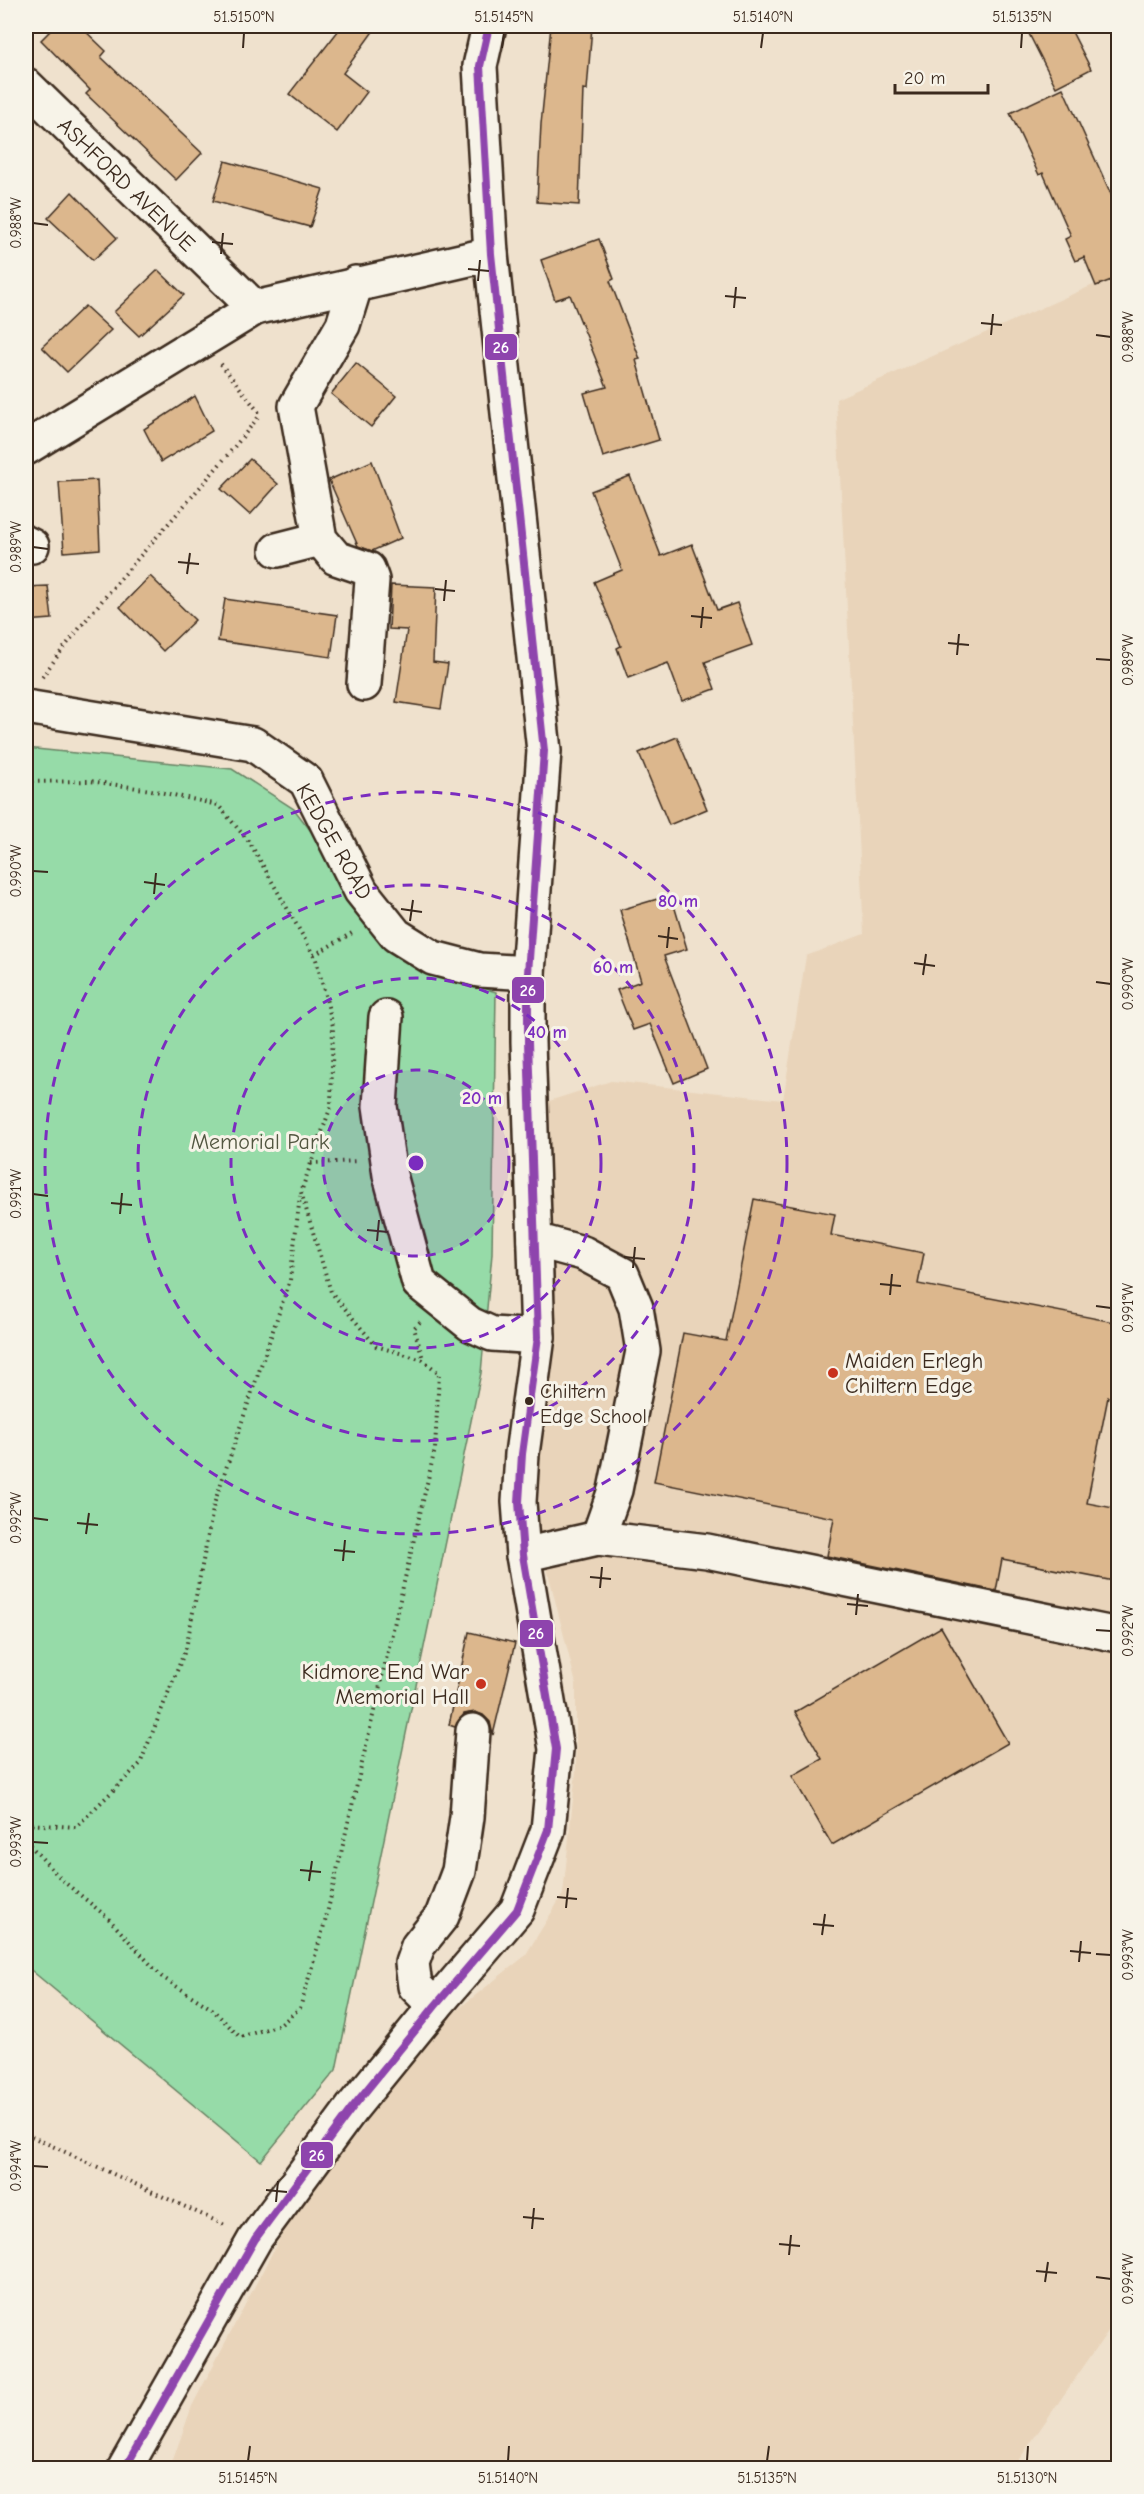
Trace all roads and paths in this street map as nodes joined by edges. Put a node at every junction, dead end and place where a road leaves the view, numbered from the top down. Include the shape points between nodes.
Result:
1 (489, 26) edge
2 (26, 85) edge
3 (491, 254) junction
4 (357, 283) junction
5 (255, 308) junction
6 (203, 340) junction
7 (296, 406) junction
8 (260, 415) junction
9 (26, 448) edge
10 (328, 549) junction
11 (276, 550) dead end
12 (364, 684) dead end
13 (32, 694) edge
14 (26, 782) edge
15 (381, 916) junction
16 (314, 955) junction
17 (528, 973) junction
18 (386, 1017) dead end
19 (387, 1160) junction
20 (311, 1163) junction
21 (301, 1192) junction
22 (535, 1240) junction
23 (538, 1337) junction
24 (598, 1538) junction
25 (523, 1555) junction
26 (1119, 1635) edge
27 (472, 1731) dead end
28 (26, 1824) edge
29 (26, 1841) edge
30 (435, 2006) junction
31 (26, 2134) edge
32 (255, 2239) junction
33 (125, 2469) edge

1 - 3 street via 480,66
2 - 5 street, ASHFORD AVENUE
3 - 4 street
3 - 17 street via 544,751
4 - 5 street
4 - 7 street via 343,325
5 - 6 street
6 - 8 path
6 - 9 street
7 - 8 path
7 - 10 street
8 - 13 path via 212,477 74,632
10 - 11 street
10 - 12 street via 368,569 372,580
13 - 15 street, KEDGE ROAD via 253,744 306,781 361,891
14 - 16 path via 90,781 218,805 250,843
15 - 16 path
15 - 17 street, KEDGE ROAD via 396,935 433,958 479,970
16 - 20 path via 333,1026 331,1106
17 - 22 street
18 - 19 street via 380,1106
19 - 20 path
19 - 23 street via 419,1283 470,1324 492,1334
20 - 21 path
21 - 28 path via 290,1280 214,1503 186,1648 140,1764 76,1827
21 - 29 path via 331,1292 376,1346 423,1360 439,1373 435,1449 325,1922 300,2008 280,2025 240,2037 212,2008 162,1977 108,1917 63,1881
22 - 23 street
22 - 24 street via 584,1253 622,1275 636,1308 643,1350 615,1490
23 - 25 street via 522,1454 519,1502
24 - 25 street
24 - 26 street via 707,1551
25 - 30 street via 556,1749 548,1830 518,1910
27 - 30 street via 459,1871 442,1917 418,1946 412,1963 415,1986
30 - 32 street via 352,2108
31 - 32 path
32 - 33 street

